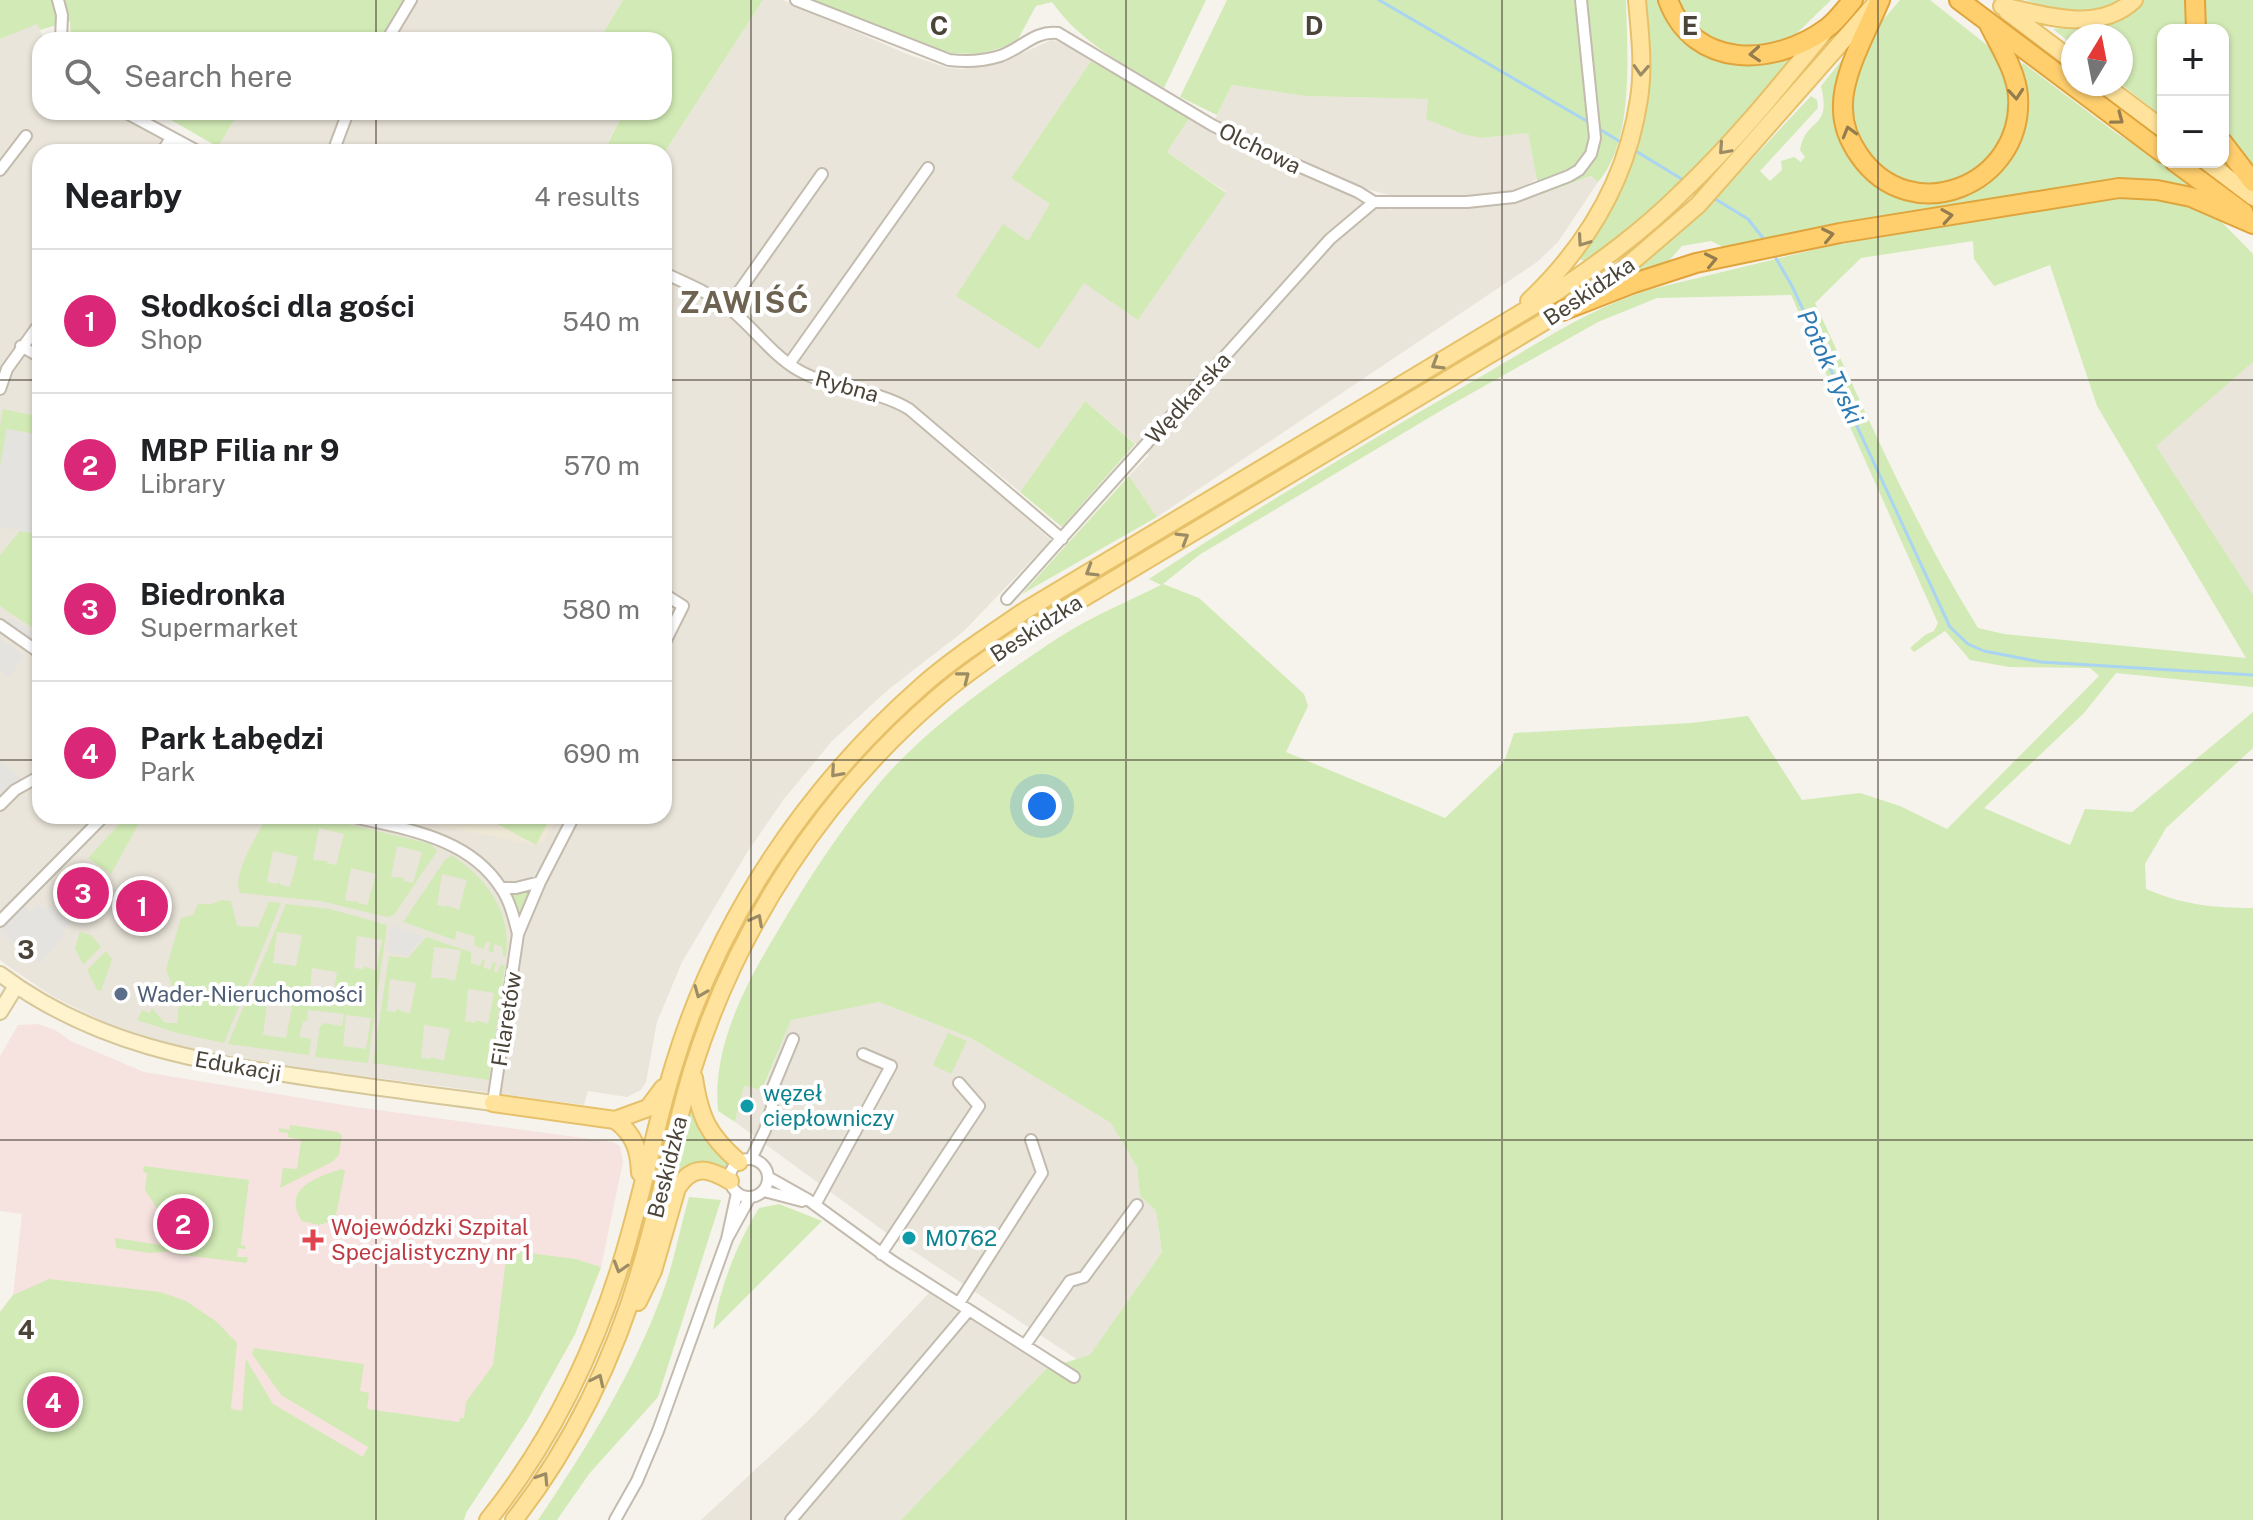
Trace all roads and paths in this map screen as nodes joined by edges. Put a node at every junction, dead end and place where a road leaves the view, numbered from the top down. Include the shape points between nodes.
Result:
1 (58, 0) edge
2 (411, 0) edge
3 (796, 0) edge
4 (1581, 0) edge
5 (1637, 0) edge
6 (1668, 0) edge
7 (1853, 0) edge
8 (1879, 0) edge
9 (1959, 0) edge
10 (2134, 0) edge
11 (2195, 0) edge
12 (1997, 3) edge
13 (1988, 22) junction
14 (2196, 24) edge
15 (1828, 28) junction
16 (61, 32) edge
17 (392, 32) edge
18 (2061, 52) edge
19 (2119, 96) edge
20 (139, 120) edge
21 (345, 120) edge
22 (2157, 124) edge
23 (26, 136) dead end
24 (171, 138) junction
25 (167, 144) edge
26 (183, 144) edge
27 (336, 144) edge
28 (2157, 149) edge
29 (2229, 151) edge
30 (928, 168) dead end
31 (2183, 168) edge
32 (2215, 168) edge
33 (0, 170) edge
34 (822, 174) dead end
35 (2253, 182) edge
36 (2253, 197) edge
37 (1374, 202) junction
38 (2253, 222) edge
39 (672, 277) edge
40 (728, 307) junction
41 (1562, 311) junction
42 (1504, 324) junction
43 (32, 333) edge
44 (21, 346) junction
45 (32, 352) edge
46 (789, 364) junction
47 (0, 389) edge
48 (1062, 539) junction
49 (672, 599) edge
50 (1007, 599) dead end
51 (0, 625) edge
52 (672, 629) edge
53 (32, 647) edge
54 (32, 780) edge
55 (0, 805) edge
56 (96, 824) edge
57 (385, 824) edge
58 (570, 824) edge
59 (540, 882) junction
60 (502, 888) junction
61 (0, 921) edge
62 (518, 934) junction
63 (0, 974) edge
64 (16, 986) junction
65 (0, 1012) edge
66 (793, 1039) dead end
67 (863, 1054) dead end
68 (674, 1064) junction
69 (693, 1069) junction
70 (959, 1083) dead end
71 (493, 1103) junction
72 (615, 1120) junction
73 (765, 1130) junction
74 (1031, 1140) dead end
75 (745, 1160) junction
76 (762, 1164) junction
77 (768, 1177) junction
78 (733, 1187) junction
79 (764, 1191) junction
80 (641, 1192) junction
81 (750, 1197) junction
82 (815, 1205) junction
83 (1137, 1205) dead end
84 (727, 1239) junction
85 (881, 1254) junction
86 (959, 1303) junction
87 (969, 1310) junction
88 (624, 1319) junction
89 (1025, 1345) junction
90 (1074, 1377) dead end
91 (488, 1520) edge
92 (514, 1520) edge
93 (615, 1520) edge
94 (791, 1520) edge

1 - 16 street
2 - 17 street
3 - 37 street, Olchowa via 949,60 1000,56 1032,37 1058,33 1212,125
4 - 37 street, Olchowa via 1595,138 1579,170 1514,197
5 -> 42 main road via 1640,97 1620,173 1573,254
15 -> 6 highway via 1764,55 1720,52 1681,27
7 - 15 highway, Beskidzka
13 -> 8 highway via 2018,95 2011,140 1990,170 1964,189 1916,193 1887,183 1869,169 1851,143 1843,110 1846,81
8 - 41 main road, Beskidzka via 1698,205 1620,272
9 - 13 highway
10 - 12 main road via 2083,20
11 - 14 highway
12 - 18 main road
13 -> 28 highway
15 -> 42 main road, Beskidzka via 1681,194 1608,256
19 - 22 main road
20 - 24 street
21 - 27 street
23 - 33 street
24 - 25 street
24 - 26 street
29 - 35 highway
30 - 46 street
31 - 38 highway
32 - 36 main road
34 - 40 street
37 - 48 street, Wędkarska via 1330,239
41 -> 38 highway via 1668,271 1754,251 2119,188 2191,197
39 - 40 street, Rybna
40 - 46 street, Rybna
69 -> 41 main road, Beskidzka via 741,950 791,864 855,780 938,697 1035,627
42 -> 68 main road, Beskidzka via 1026,610 924,684 839,768 774,853 703,984
43 - 44 street
44 - 45 street
44 - 47 street
46 - 48 street, Rybna via 809,376 882,395 909,409
48 - 50 street, Wędkarska
49 - 52 street via 683,606
51 - 53 street
54 - 55 street
56 - 61 street
57 - 60 street, Filaretów via 449,843
58 - 59 street, Filaretów
59 - 60 street
59 - 62 street, Filaretów
60 - 62 street, Filaretów
62 - 71 street, Filaretów
63 - 64 street, Edukacji
64 - 65 street
64 - 71 street, Edukacji via 83,1023 173,1055
66 - 73 street via 771,1092
67 - 82 street via 891,1066
68 - 72 main road via 648,1108
68 - 80 main road, Beskidzka
69 - 75 main road via 704,1123 711,1135
69 - 88 main road, Beskidzka
70 - 85 street via 979,1106
71 - 72 main road
72 - 80 main road via 634,1138 640,1153
73 - 75 street
73 - 76 street
74 - 86 street via 1042,1173
75 - 76 street
75 - 78 street via 732,1170
76 - 77 street
77 - 79 street
77 - 82 street
78 - 81 street
78 - 84 street
78 - 88 main road via 712,1172 691,1172 684,1178 653,1271
79 - 81 street
79 - 82 street
80 -> 91 main road, Beskidzka via 590,1352 550,1429
81 - 84 street
82 - 85 street
83 - 89 street via 1084,1277 1070,1281
84 - 93 street via 658,1431
85 - 86 street
86 - 87 street
87 - 89 street
87 - 94 street
92 -> 88 main road, Beskidzka via 575,1426
89 - 90 street

